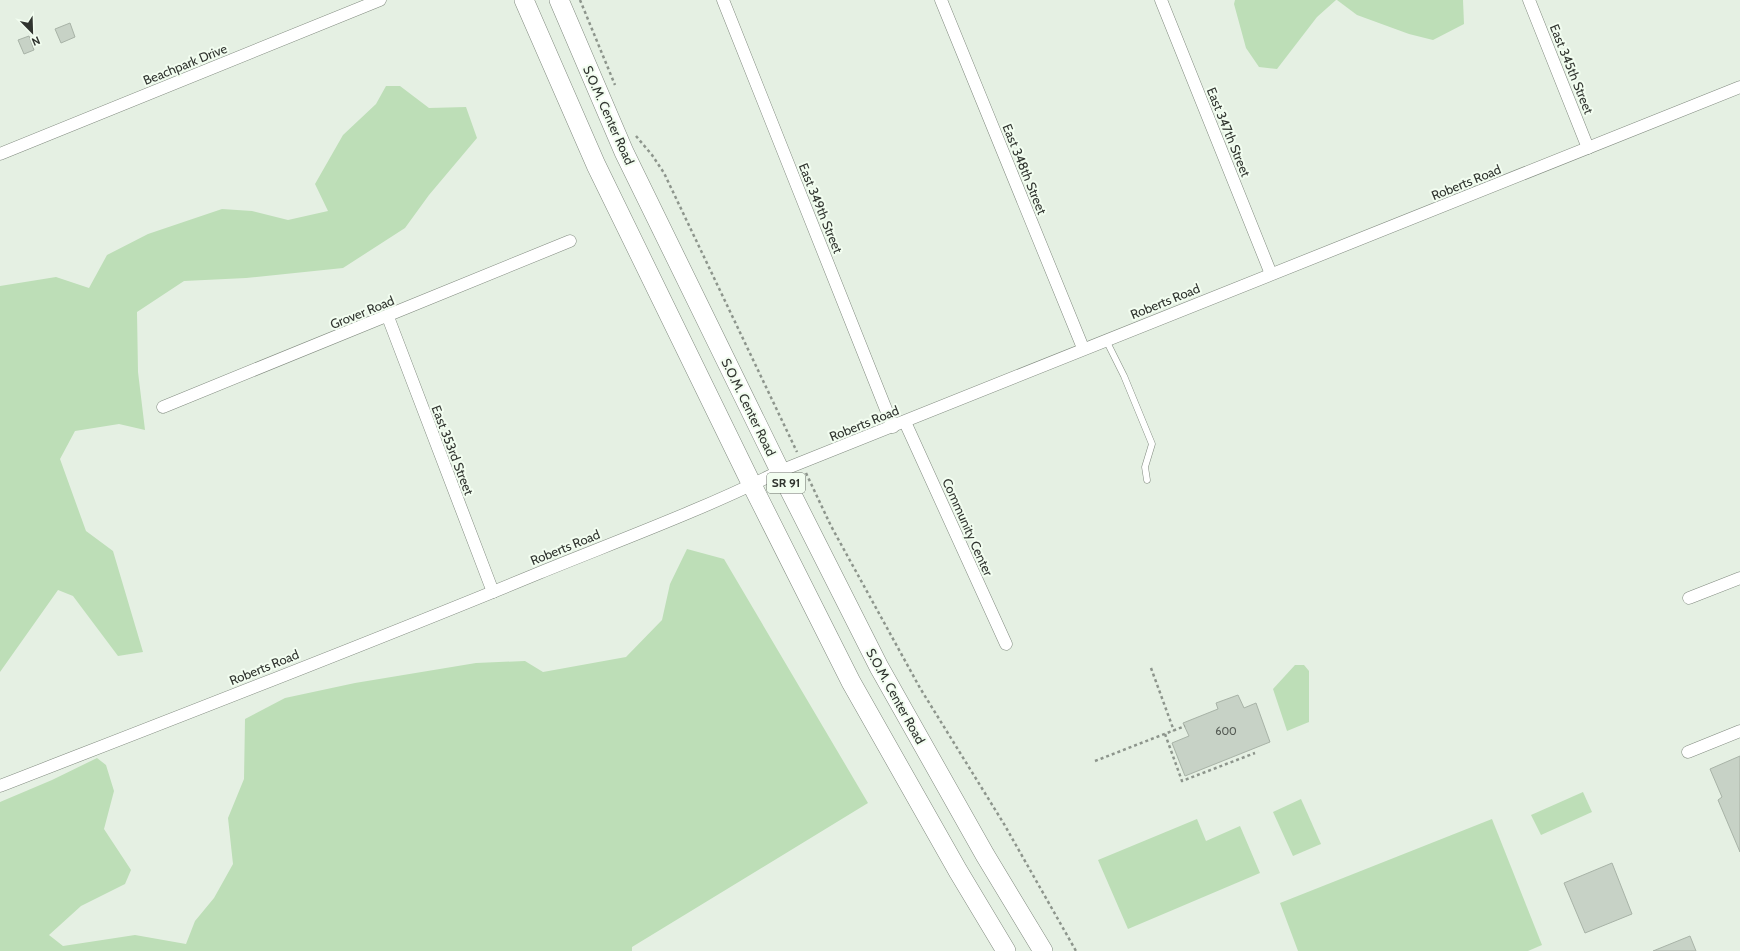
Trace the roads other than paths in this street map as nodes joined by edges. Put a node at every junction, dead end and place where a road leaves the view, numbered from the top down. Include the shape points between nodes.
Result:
1 (380, 0) edge
2 (524, 0) edge
3 (559, 0) edge
4 (723, 0) edge
5 (941, 0) edge
6 (1161, 0) edge
7 (1529, 0) edge
8 (1740, 87) edge
9 (1588, 148) junction
10 (0, 154) edge
11 (570, 241) dead end
12 (1271, 274) junction
13 (388, 317) junction
14 (1106, 340) junction
15 (1084, 348) junction
16 (163, 407) dead end
17 (905, 422) junction
18 (893, 427) junction
19 (780, 471) junction
20 (1147, 480) dead end
21 (752, 485) junction
22 (1740, 578) edge
23 (493, 592) junction
24 (1690, 598) dead end
25 (1006, 644) dead end
26 (1740, 731) edge
27 (1688, 752) dead end
28 (0, 786) edge
29 (1006, 951) edge
30 (1042, 951) edge

1 - 10 street, Beachpark Drive
2 - 21 main road, SR 91 via 596,165
3 - 19 main road, S.O.M. Center Road / SR 91 via 624,152
4 - 18 street, East 349th Street
5 - 15 street, East 348th Street
6 - 12 street, East 347th Street
7 - 9 street, East 345th Street
8 - 9 street, Roberts Road
9 - 12 street, Roberts Road
11 - 13 street, Grover Road
12 - 14 street, Roberts Road
13 - 16 street, Grover Road
13 - 23 street, East 353rd Street
14 - 15 street, Roberts Road
14 - 20 lane via 1152,444 1145,467
15 - 17 street, Roberts Road
17 - 18 street, Roberts Road
17 - 25 street, Community Center
18 - 19 street, Roberts Road
19 - 21 street, Roberts Road
19 - 30 main road, S.O.M. Center Road / SR 91 via 879,667
21 - 23 street, Roberts Road
21 - 29 main road, SR 91 via 851,682
22 - 24 street
23 - 28 street, Roberts Road
26 - 27 street

